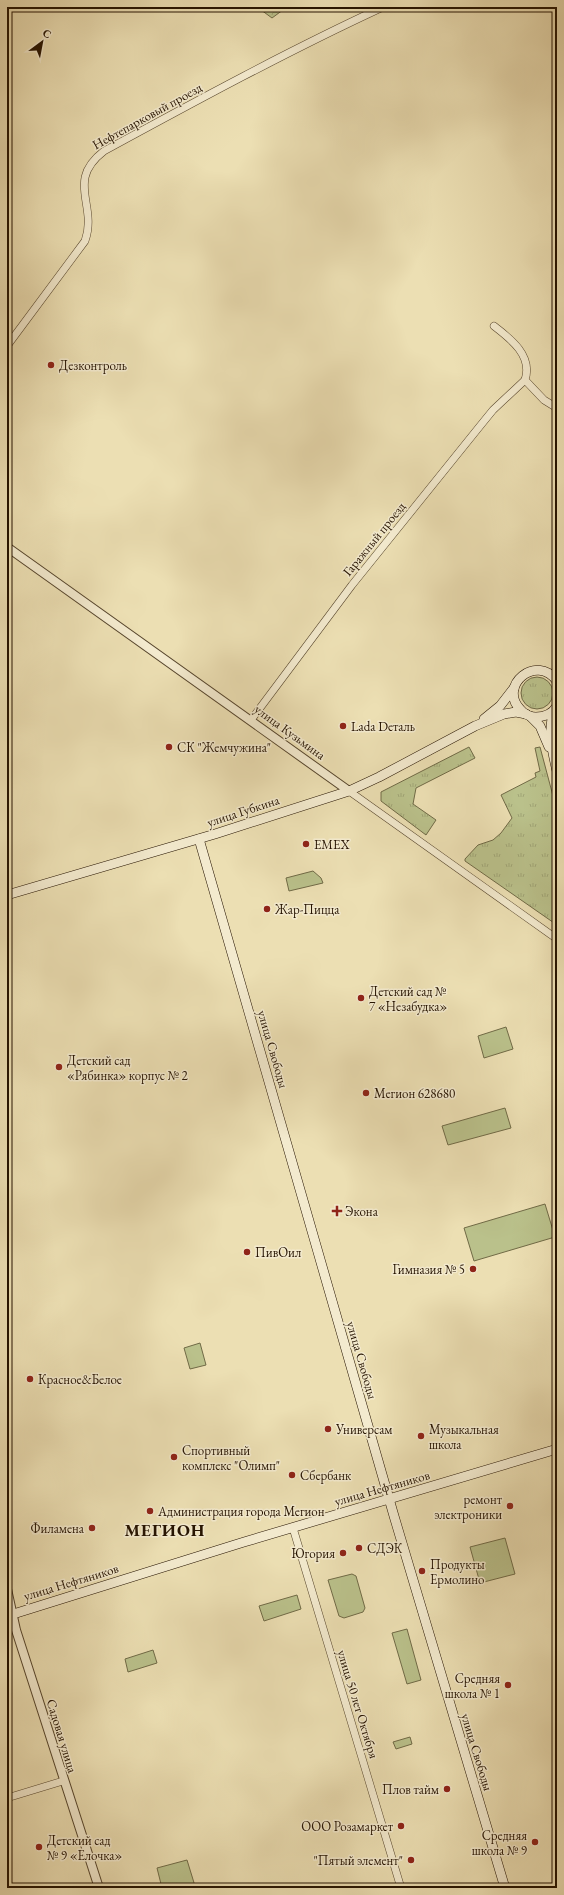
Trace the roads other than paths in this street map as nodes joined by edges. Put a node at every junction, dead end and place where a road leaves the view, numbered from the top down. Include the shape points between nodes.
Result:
1 (383, 7) edge
2 (494, 326) dead end
3 (7, 346) edge
4 (525, 380) junction
5 (557, 408) edge
6 (7, 547) edge
7 (540, 670) junction
8 (557, 672) edge
9 (557, 681) edge
10 (516, 684) junction
11 (556, 707) edge
12 (528, 715) junction
13 (250, 720) junction
14 (475, 726) junction
15 (553, 757) junction
16 (557, 771) edge
17 (349, 790) junction
18 (199, 839) junction
19 (7, 895) edge
20 (557, 939) edge
21 (557, 1449) edge
22 (389, 1500) junction
23 (293, 1528) junction
24 (7, 1589) edge
25 (10, 1615) edge
26 (63, 1781) junction
27 (7, 1798) edge
28 (99, 1888) edge
29 (401, 1888) edge
30 (505, 1888) edge

1 - 3 street, Нефтепарковый проезд via 264,64 95,157 84,180 89,224 85,241
2 - 4 street via 522,353 528,369
4 - 5 street via 544,400
4 - 13 street, Гаражный проезд via 480,426 352,585
6 - 13 street, улица Кузьмина
7 - 8 main road
7 - 9 main road via 551,674
7 - 10 main road via 526,673
10 - 12 main road via 515,701
10 - 14 main road via 500,706
11 - 12 main road via 544,716
11 - 15 main road via 550,727
12 - 14 main road via 516,712 504,714
12 - 15 main road via 540,726
13 - 17 street, улица Кузьмина
14 - 17 main road, улица Губкина
15 - 16 main road
17 - 18 main road, улица Губкина
17 - 20 street, улица Кузьмина
18 - 19 main road, улица Губкина
18 - 22 main road, улица Свободы
21 - 22 main road, улица Нефтяников
22 - 23 main road, улица Нефтяников
22 - 30 main road, улица Свободы
23 - 25 main road, улица Нефтяников
23 - 29 street, улица 50 лет Октября
24 - 25 street, Садовая улица
25 - 26 street, Садовая улица
26 - 27 street
26 - 28 street, Садовая улица

